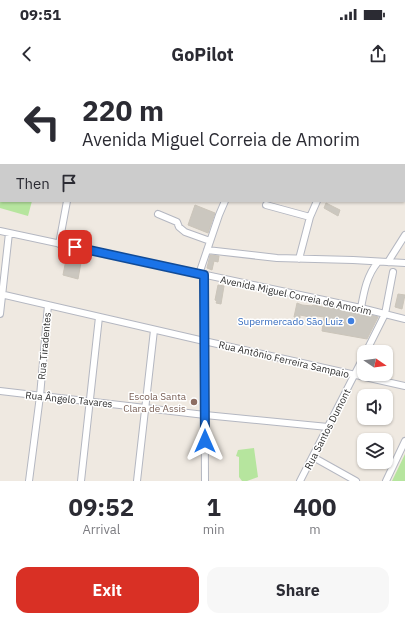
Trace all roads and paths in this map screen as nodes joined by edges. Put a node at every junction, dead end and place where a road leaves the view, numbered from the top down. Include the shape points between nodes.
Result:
1 (67, 202) edge
2 (225, 202) edge
3 (281, 202) edge
4 (317, 202) edge
5 (266, 205) dead end
6 (278, 208) junction
7 (158, 214) dead end
8 (310, 217) junction
9 (0, 231) edge
10 (9, 233) junction
11 (405, 235) edge
12 (210, 241) junction
13 (59, 244) junction
14 (207, 250) junction
15 (299, 259) junction
16 (378, 262) junction
17 (388, 262) junction
18 (405, 263) edge
19 (393, 272) dead end
20 (201, 275) junction
21 (1, 295) edge
22 (48, 305) junction
23 (361, 308) junction
24 (0, 314) edge
25 (385, 314) junction
26 (98, 317) junction
27 (405, 319) edge
28 (154, 330) junction
29 (204, 342) junction
30 (370, 345) edge
31 (357, 371) edge
32 (355, 375) junction
33 (405, 386) edge
34 (0, 391) edge
35 (40, 396) junction
36 (89, 402) junction
37 (145, 407) junction
38 (205, 415) junction
39 (328, 426) junction
40 (405, 441) edge
41 (313, 457) junction
42 (29, 481) edge
43 (81, 481) edge
44 (136, 481) edge
45 (205, 481) edge
46 (300, 481) edge
47 (356, 481) edge
48 (386, 481) edge

1 - 13 street
2 - 12 street
3 - 6 street
4 - 8 street
5 - 6 street
6 - 8 street
7 - 12 street via 177,222 185,232
8 - 15 street
9 - 10 street, Avenida Miguel Correia de Amorim
10 - 13 street, Avenida Miguel Correia de Amorim
10 - 21 street
11 - 17 street
12 - 14 street
13 - 20 street, Avenida Miguel Correia de Amorim
14 - 15 street
14 - 20 street
15 - 16 street
16 - 17 street
16 - 23 street via 366,283
17 - 18 street
19 - 25 street
20 - 23 street, Avenida Miguel Correia de Amorim
20 - 29 street
21 - 22 street, Rua Antônio Ferreira Sampaio
21 - 24 street
22 - 26 street, Rua Antônio Ferreira Sampaio
22 - 35 street, Rua Tiradentes
23 - 25 street, Avenida Miguel Correia de Amorim
25 - 27 street, Avenida Miguel Correia de Amorim
25 - 30 street
26 - 28 street, Rua Antônio Ferreira Sampaio
26 - 36 street
28 - 29 street, Rua Antônio Ferreira Sampaio
28 - 37 street
29 - 32 street, Rua Antônio Ferreira Sampaio
29 - 38 street
31 - 32 street, Rua Santos Dumont
32 - 33 street, Rua Antônio Ferreira Sampaio
32 - 39 street, Rua Santos Dumont
34 - 35 street, Rua Ângelo Tavares
35 - 36 street, Rua Ângelo Tavares
35 - 42 street, Rua Tiradentes
36 - 37 street, Rua Ângelo Tavares
36 - 43 street
37 - 38 street, Rua Ângelo Tavares
37 - 44 street
38 - 39 street, Rua Ângelo Tavares
38 - 45 street
39 - 41 street, Rua Santos Dumont
40 - 48 street
41 - 46 street, Rua Santos Dumont
41 - 47 street

